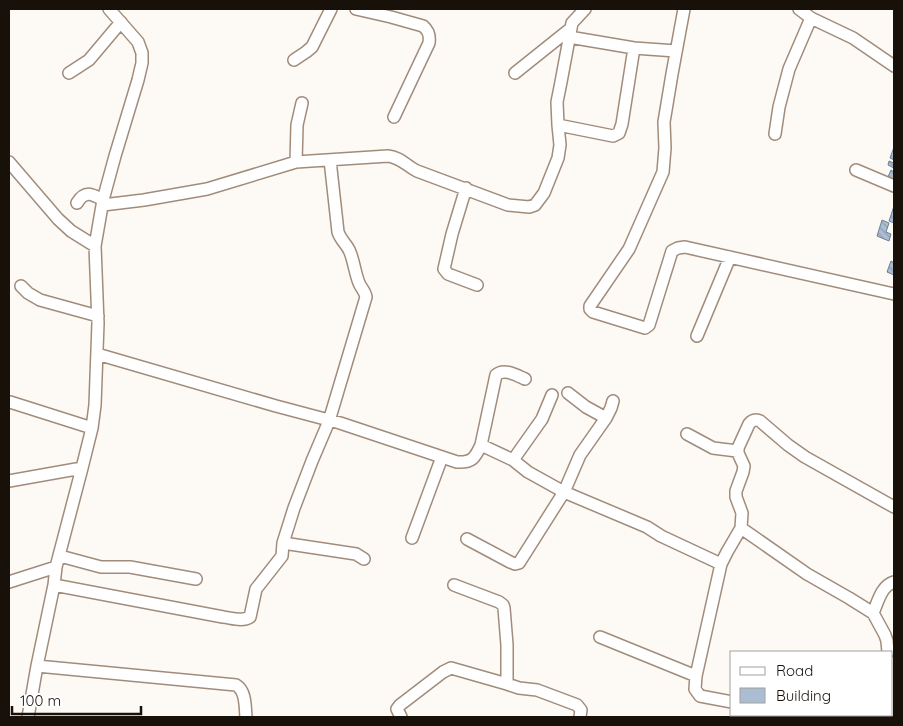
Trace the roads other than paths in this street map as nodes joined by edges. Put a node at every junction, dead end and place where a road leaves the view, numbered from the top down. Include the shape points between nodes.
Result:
1 (109, 9) edge
2 (331, 9) edge
3 (356, 9) edge
4 (585, 9) edge
5 (684, 9) edge
6 (799, 9) edge
7 (811, 18) junction
8 (120, 22) junction
9 (570, 33) junction
10 (634, 48) junction
11 (676, 51) junction
12 (294, 60) dead end
13 (894, 66) edge
14 (515, 73) dead end
15 (69, 74) dead end
16 (302, 102) dead end
17 (394, 117) dead end
18 (558, 125) junction
19 (776, 134) dead end
20 (330, 160) junction
21 (9, 162) edge
22 (296, 162) junction
23 (856, 170) dead end
24 (894, 186) edge
25 (466, 188) junction
26 (77, 203) dead end
27 (103, 203) junction
28 (95, 246) junction
29 (730, 257) junction
30 (477, 285) dead end
31 (21, 286) dead end
32 (894, 294) edge
33 (98, 316) junction
34 (697, 336) dead end
35 (97, 354) junction
36 (525, 379) dead end
37 (568, 394) dead end
38 (552, 395) dead end
39 (612, 401) dead end
40 (10, 402) edge
41 (606, 418) junction
42 (330, 421) junction
43 (92, 428) junction
44 (687, 434) dead end
45 (481, 445) junction
46 (738, 451) junction
47 (442, 457) junction
48 (513, 460) junction
49 (82, 468) junction
50 (9, 481) edge
51 (564, 492) junction
52 (894, 508) edge
53 (740, 528) junction
54 (412, 538) dead end
55 (467, 539) dead end
56 (283, 543) junction
57 (364, 559) dead end
58 (58, 562) junction
59 (721, 564) junction
60 (196, 579) dead end
61 (9, 582) edge
62 (894, 582) edge
63 (454, 585) dead end
64 (54, 586) junction
65 (873, 613) junction
66 (600, 637) dead end
67 (888, 651) edge
68 (37, 666) junction
69 (696, 676) junction
70 (507, 684) junction
71 (730, 702) edge
72 (399, 713) edge
73 (28, 717) edge
74 (246, 717) edge
75 (386, 717) edge
76 (580, 717) edge

1 - 8 street
2 - 12 street via 312,48
3 - 17 street via 423,26 429,34 429,43
4 - 9 street via 572,23
5 - 11 street
6 - 7 street
7 - 13 street via 853,38
7 - 19 street via 789,70 779,106
8 - 15 street via 89,60
8 - 27 street via 138,42 142,63
9 - 10 street
9 - 14 street
9 - 18 street via 557,102
10 - 11 street
10 - 18 street via 618,133 613,136
11 - 29 street via 664,122 663,172 628,249 590,309 644,328 649,325 672,251 685,247
16 - 22 street
18 - 25 street via 558,158 544,193 535,205 508,204
20 - 22 street
20 - 25 street via 393,157 417,171
20 - 42 street via 338,232 350,253 366,297
21 - 28 street via 58,219
22 - 27 street via 207,190
23 - 24 street
25 - 30 street via 444,269 448,274
26 - 27 street via 81,197 92,194
27 - 28 street
28 - 33 street
29 - 32 street
29 - 34 street
31 - 33 street via 40,300
33 - 35 street
35 - 42 street
35 - 43 street
36 - 45 street via 507,372 496,375
37 - 41 street
38 - 48 street via 542,419
39 - 41 street
40 - 43 street
41 - 51 street via 580,455
42 - 47 street
42 - 56 street
43 - 49 street
44 - 46 street via 713,448
45 - 47 street via 475,457 467,462
45 - 48 street
46 - 52 street via 749,424 759,420 805,457
46 - 53 street via 744,466 736,491 742,513
47 - 54 street
48 - 51 street
49 - 50 street
49 - 58 street
51 - 55 street via 519,563 510,562
51 - 59 street via 647,527
53 - 59 street
53 - 65 street via 807,574
56 - 57 street via 356,554
56 - 64 street via 282,556 256,589 251,615 247,619
58 - 60 street via 130,567
58 - 61 street
58 - 64 street
59 - 69 street
62 - 65 street via 883,590
63 - 70 street via 503,605
64 - 68 street
65 - 67 street via 887,640
66 - 69 street
68 - 73 street
68 - 74 street via 236,685 242,690
69 - 71 street via 695,689 700,696
70 - 72 street via 448,668 402,702
70 - 76 street via 537,690 577,705 581,710
72 - 75 street

